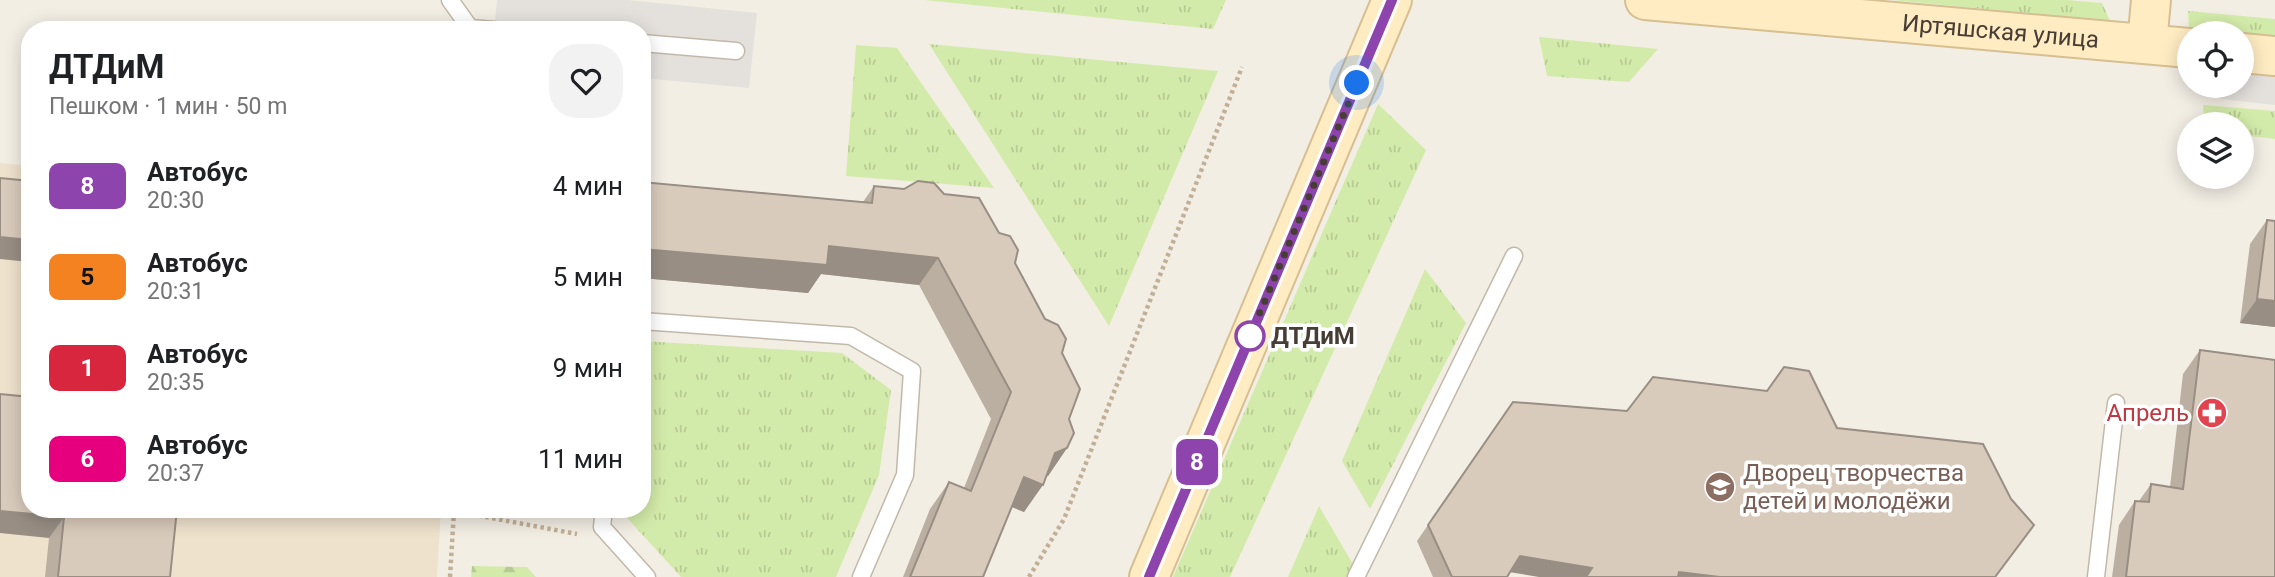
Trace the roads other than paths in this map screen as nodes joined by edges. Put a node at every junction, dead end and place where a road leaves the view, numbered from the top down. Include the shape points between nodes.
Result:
1 (450, 0) edge
2 (1392, 0) edge
3 (1645, 0) edge
4 (2151, 0) edge
5 (466, 21) edge
6 (651, 44) edge
7 (2147, 44) junction
8 (2177, 47) edge
9 (736, 51) dead end
10 (2254, 54) edge
11 (2275, 56) edge
12 (1514, 256) dead end
13 (651, 322) edge
14 (2116, 403) dead end
15 (603, 518) edge
16 (648, 577) edge
17 (861, 577) edge
18 (1149, 577) edge
19 (1356, 577) edge
20 (2096, 577) edge

1 - 5 lane
2 - 18 street
3 - 7 street, Иртяшская улица
4 - 7 street
6 - 9 lane
7 - 8 street, Иртяшская улица
10 - 11 street
12 - 19 lane
13 - 17 lane via 851,337 912,370 905,475
14 - 20 lane
15 - 16 lane via 602,527

